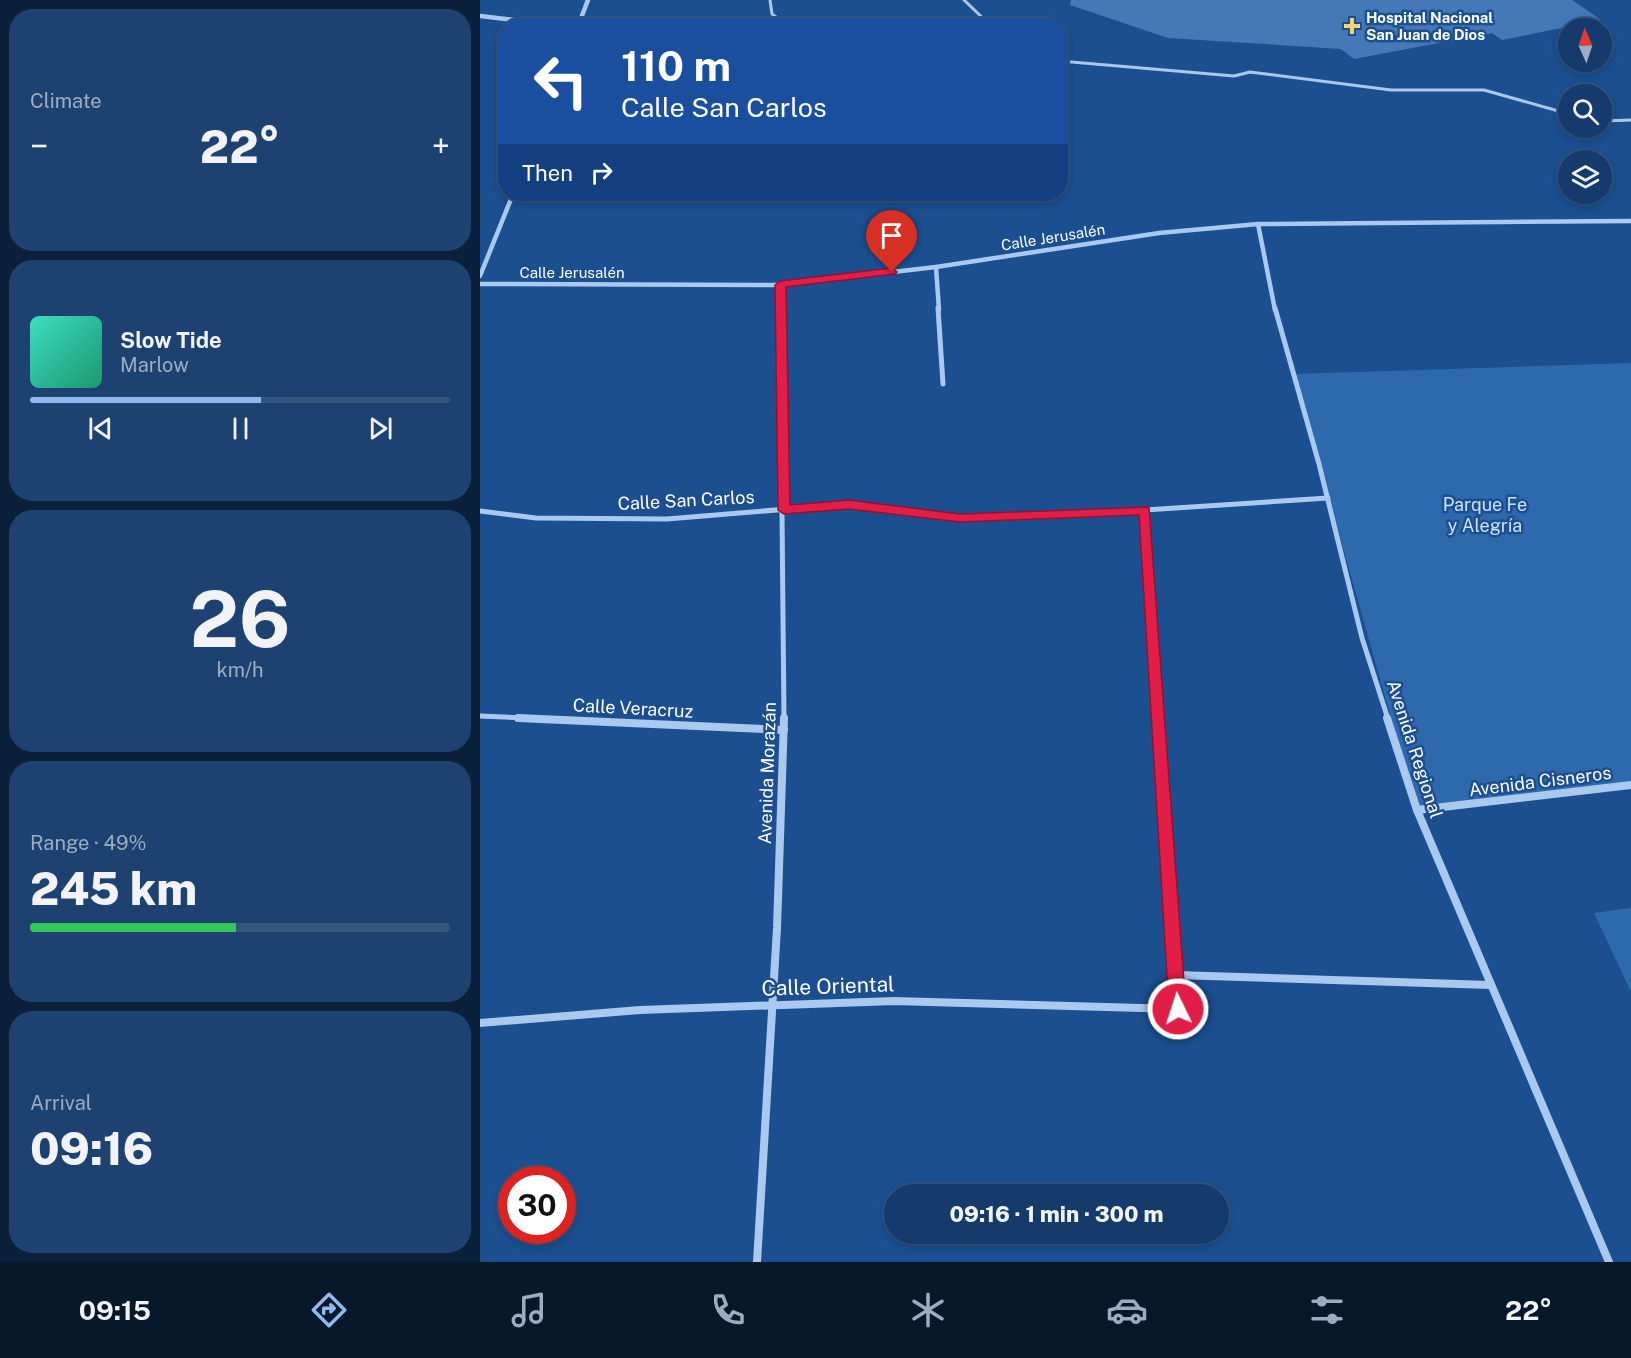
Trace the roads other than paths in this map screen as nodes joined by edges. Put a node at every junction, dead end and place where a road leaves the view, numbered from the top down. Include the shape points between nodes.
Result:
1 (588, 0) edge
2 (770, 0) edge
3 (964, 0) edge
4 (480, 16) edge
5 (498, 18) edge
6 (581, 18) edge
7 (777, 18) edge
8 (983, 18) edge
9 (1068, 62) edge
10 (1558, 111) edge
11 (1631, 120) edge
12 (1612, 121) edge
13 (510, 201) edge
14 (1631, 221) edge
15 (1258, 224) junction
16 (936, 267) junction
17 (480, 276) edge
18 (480, 284) edge
19 (780, 285) junction
20 (943, 384) dead end
21 (1328, 498) junction
22 (784, 510) junction
23 (1145, 510) junction
24 (480, 511) edge
25 (480, 716) edge
26 (784, 730) junction
27 (1631, 785) edge
28 (1417, 810) junction
29 (1176, 975) junction
30 (1490, 985) junction
31 (773, 1005) junction
32 (480, 1023) edge
33 (757, 1262) edge
34 (1609, 1262) edge

1 - 6 street
2 - 7 lane via 772,14
3 - 8 lane
4 - 5 street
9 - 10 lane via 1234,76 1250,72 1391,90 1484,90
11 - 12 lane
13 - 17 street
14 - 15 street, Calle Jerusalén
15 - 16 street, Calle Jerusalén via 1159,233
15 - 21 street, Avenida Regional via 1269,287
16 - 19 street, Calle Jerusalén
16 - 20 street
18 - 19 street, Calle Jerusalén
19 - 22 street, Avenida Morazán
21 - 23 street, Calle San Carlos
21 - 28 street, Avenida Regional via 1362,638
22 - 23 street, Calle San Carlos via 849,504 960,518
22 - 24 street, Calle San Carlos via 667,519 536,518
22 - 26 street, Avenida Morazán
23 - 29 street
25 - 26 street, Calle Veracruz
26 - 31 street, Avenida Morazán
27 - 28 street, Avenida Cisneros
28 - 30 street, Avenida Regional
29 - 30 street
29 - 31 street, Calle Oriental via 1178,1009 894,1001
30 - 34 street, Avenida Regional
31 - 32 street, Calle Oriental via 640,1010
31 - 33 street, Avenida Morazán

